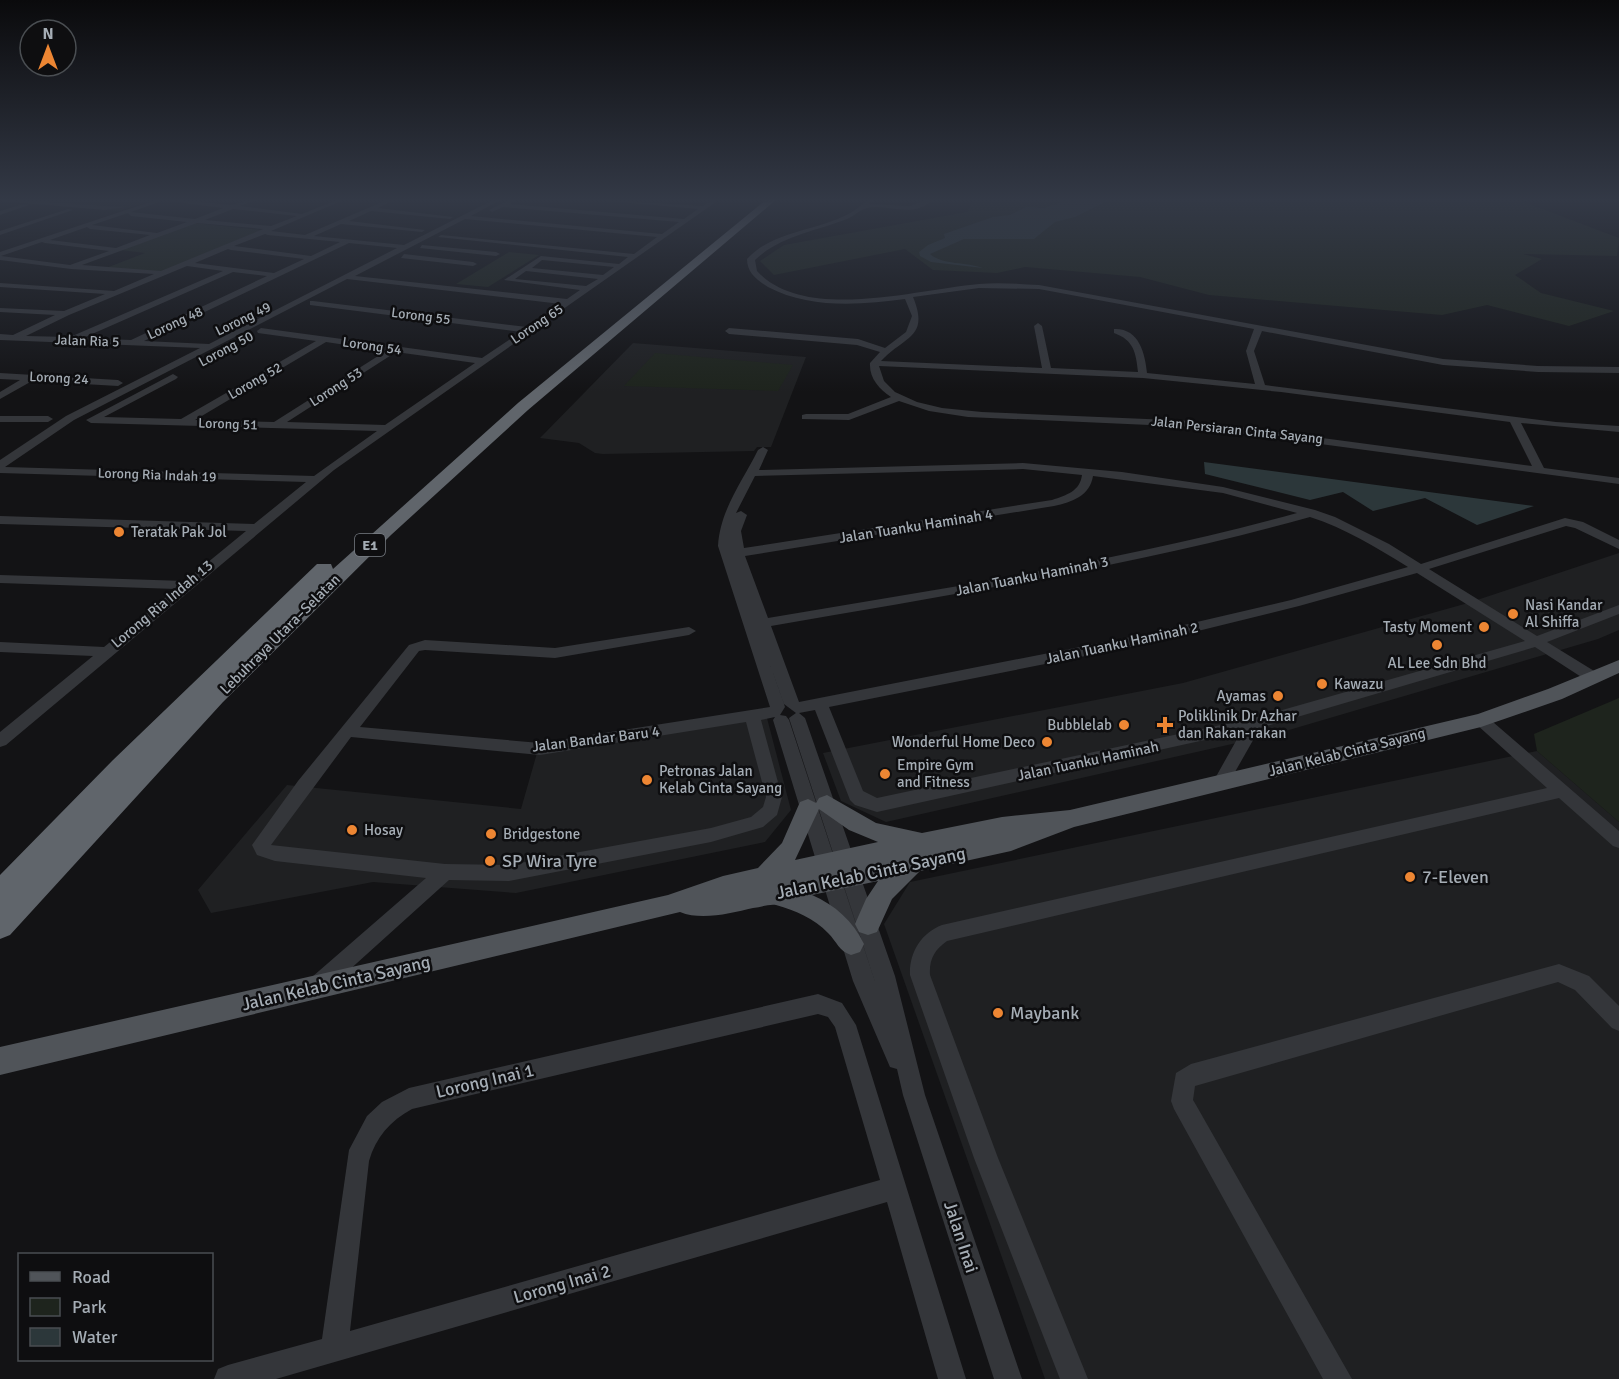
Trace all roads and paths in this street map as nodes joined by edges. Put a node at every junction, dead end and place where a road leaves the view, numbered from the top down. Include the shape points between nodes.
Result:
1 (45, 263) edge
2 (81, 263) edge
3 (300, 263) edge
4 (357, 263) edge
5 (377, 263) edge
6 (384, 263) edge
7 (470, 263) edge
8 (534, 263) edge
9 (596, 263) edge
10 (625, 263) edge
11 (683, 263) edge
12 (695, 263) edge
13 (751, 263) edge
14 (185, 264) joint
15 (473, 264) dead end
16 (621, 266) junction
17 (71, 267) junction
18 (524, 269) junction
19 (231, 270) junction
20 (164, 273) junction
21 (275, 275) junction
22 (347, 277) junction
23 (361, 278) junction
24 (605, 278) junction
25 (0, 285) edge
26 (588, 289) junction
27 (116, 292) junction
28 (908, 295) junction
29 (569, 302) junction
30 (313, 303) junction
31 (0, 310) edge
32 (66, 313) junction
33 (1038, 326) dead end
34 (1258, 329) junction
35 (529, 330) junction
36 (261, 331) junction
37 (729, 331) dead end
38 (1117, 331) dead end
39 (0, 337) edge
40 (14, 338) junction
41 (326, 339) junction
42 (70, 340) junction
43 (132, 343) junction
44 (191, 345) junction
45 (210, 346) junction
46 (395, 349) junction
47 (886, 351) junction
48 (483, 361) junction
49 (875, 363) junction
50 (1619, 370) edge
51 (1047, 371) junction
52 (1143, 375) junction
53 (0, 376) edge
54 (31, 377) junction
55 (118, 383) dead end
56 (1261, 387) junction
57 (0, 396) edge
58 (899, 398) junction
59 (806, 417) dead end
60 (70, 418) junction
61 (0, 419) edge
62 (48, 419) dead end
63 (91, 420) junction
64 (1514, 420) junction
65 (184, 422) junction
66 (276, 425) junction
67 (385, 428) junction
68 (1619, 429) edge
69 (764, 450) dead end
70 (0, 465) edge
71 (0, 470) edge
72 (1088, 471) junction
73 (1540, 471) junction
74 (754, 473) junction
75 (315, 479) junction
76 (1619, 481) edge
77 (1311, 513) junction
78 (0, 520) edge
79 (254, 528) junction
80 (1619, 544) edge
81 (732, 555) junction
82 (1420, 568) junction
83 (0, 579) edge
84 (185, 585) junction
85 (1619, 609) edge
86 (756, 624) junction
87 (689, 631) dead end
88 (1536, 642) junction
89 (0, 647) edge
90 (104, 652) junction
91 (1619, 666) edge
92 (1594, 678) junction
93 (820, 704) junction
94 (786, 712) junction
95 (752, 716) junction
96 (1480, 720) junction
97 (1254, 724) junction
98 (346, 731) junction
99 (2, 737) edge
100 (1221, 782) junction
101 (1562, 791) junction
102 (818, 806) junction
103 (1619, 841) edge
104 (934, 850) junction
105 (839, 870) junction
106 (445, 872) junction
107 (769, 885) junction
108 (0, 894) edge
109 (868, 924) junction
110 (0, 926) edge
111 (851, 944) junction
112 (315, 988) junction
113 (1619, 1021) edge
114 (1, 1060) edge
115 (914, 1095) junction
116 (895, 1188) junction
117 (334, 1350) junction
118 (228, 1379) edge
119 (952, 1379) edge
120 (1008, 1379) edge
121 (1074, 1379) edge
122 (1338, 1379) edge

1 - 17 street
2 - 17 street
3 - 21 street, Lorong 48
4 - 44 street, Lorong 49
5 - 22 street
6 - 23 street, Lorong 50
7 - 15 street
8 - 18 street
9 - 16 street
10 - 16 street, Lorong 65
11 - 108 highway, Lebuhraya Utara–Selatan / E1 via 493,418 356,538 179,709
12 - 110 highway, Lebuhraya Utara–Selatan / E1 via 516,413 375,541 169,746
13 - 28 street via 767,284 796,297 839,300
14 - 19 street
14 - 20 street
16 - 24 street, Lorong 65
17 - 20 street
18 - 24 street
18 - 26 street via 508,280
19 - 21 street
19 - 42 street
20 - 27 street
21 - 43 street, Lorong 48
22 - 23 street
22 - 45 street
23 - 29 street
23 - 30 street, Lorong 50
24 - 26 street, Lorong 65
25 - 27 street
26 - 29 street, Lorong 65
27 - 32 street
28 - 34 street via 982,286 1039,287
28 - 47 street via 915,311 915,324 904,339
29 - 35 street, Lorong 65
30 - 35 street, Lorong 55
30 - 36 street, Lorong 50
31 - 32 street
32 - 40 street
33 - 51 street
34 - 50 street via 1458,364
34 - 56 street via 1250,351
35 - 48 street, Lorong 65
36 - 41 street, Lorong 54
36 - 63 street, Lorong 50
37 - 47 street via 858,342
38 - 52 street via 1139,346
39 - 40 street, Jalan Ria 5
40 - 42 street, Jalan Ria 5
41 - 46 street, Lorong 54
41 - 65 street, Lorong 52
42 - 43 street, Jalan Ria 5
43 - 44 street, Jalan Ria 5
44 - 45 street, Jalan Ria 5
45 - 60 street
46 - 48 street, Lorong 54
46 - 66 street, Lorong 53
47 - 49 street
48 - 67 street, Lorong 65
49 - 51 street
49 - 58 street, Jalan Persiaran Cinta Sayang via 877,378
51 - 52 street
52 - 56 street
53 - 54 street, Lorong 24
54 - 55 street, Lorong 24
54 - 57 street
56 - 64 street
58 - 59 street via 849,417
58 - 73 street, Jalan Persiaran Cinta Sayang via 947,411 1138,419 1264,432
60 - 63 street, Lorong 51
60 - 70 street
61 - 62 street
63 - 65 street, Lorong 51
64 - 68 street
64 - 73 street
65 - 66 street, Lorong 51
66 - 67 street, Lorong 51
67 - 75 street, Lorong Ria Indah 13
69 - 74 street
71 - 75 street, Lorong Ria Indah 19
72 - 74 street via 1003,466
72 - 77 street via 1223,490
72 - 81 street, Jalan Tuanku Haminah 4 via 1083,490 1054,503
73 - 76 street, Jalan Persiaran Cinta Sayang
74 - 81 street via 743,484 725,529
75 - 79 street, Lorong Ria Indah 13
77 - 82 street via 1349,528
77 - 86 street, Jalan Tuanku Haminah 3 via 1055,573
78 - 79 street
79 - 84 street, Lorong Ria Indah 13
80 - 82 street, Jalan Tuanku Haminah 2 via 1565,522
81 - 86 street
82 - 88 street
82 - 93 street, Jalan Tuanku Haminah 2 via 1140,640
83 - 84 street
84 - 90 street, Lorong Ria Indah 13
85 - 88 street, Jalan Tuanku Haminah
86 - 94 street
87 - 98 street via 555,653 425,645 414,648
88 - 92 street
88 - 97 street, Jalan Tuanku Haminah
89 - 90 street
90 - 99 street, Lorong Ria Indah 13
91 - 92 main road, Jalan Kelab Cinta Sayang
92 - 96 main road, Jalan Kelab Cinta Sayang
93 - 94 street, Jalan Tuanku Haminah 2
93 - 97 street, Jalan Tuanku Haminah via 856,795 877,805
94 - 95 street, Jalan Bandar Baru 4
94 - 102 street
95 - 98 street, Jalan Bandar Baru 4 via 540,749
95 - 106 street via 774,796 771,810 758,822 537,869 509,873
96 - 100 main road, Jalan Kelab Cinta Sayang
96 - 101 street
97 - 100 street
98 - 106 street via 266,836 261,845 263,850
100 - 104 main road, Jalan Kelab Cinta Sayang via 1070,819 1011,842
101 - 103 street
101 - 121 street via 1161,882 933,939 922,958 920,975 986,1158
102 - 104 main road via 872,832
102 - 105 street
102 - 107 main road
104 - 105 main road, Jalan Kelab Cinta Sayang
104 - 109 main road via 892,882 878,898
105 - 107 main road, Jalan Kelab Cinta Sayang
105 - 109 street, Jalan Inai
105 - 111 street, Jalan Inai
106 - 112 street
107 - 111 main road via 818,909 837,924
107 - 112 main road, Jalan Kelab Cinta Sayang via 726,904 668,906
109 - 115 street, Jalan Inai
111 - 115 street, Jalan Inai via 863,981
112 - 114 main road, Jalan Kelab Cinta Sayang
113 - 122 street via 1582,983 1559,973 1273,1050 1191,1075 1184,1081 1182,1101 1188,1113
115 - 120 street, Jalan Inai
116 - 117 street, Lorong Inai 2
116 - 117 street, Lorong Inai 1 via 845,1025 840,1013 830,1006 792,1009 409,1099 390,1108 362,1142
116 - 119 street
117 - 118 street, Lorong Inai 2

